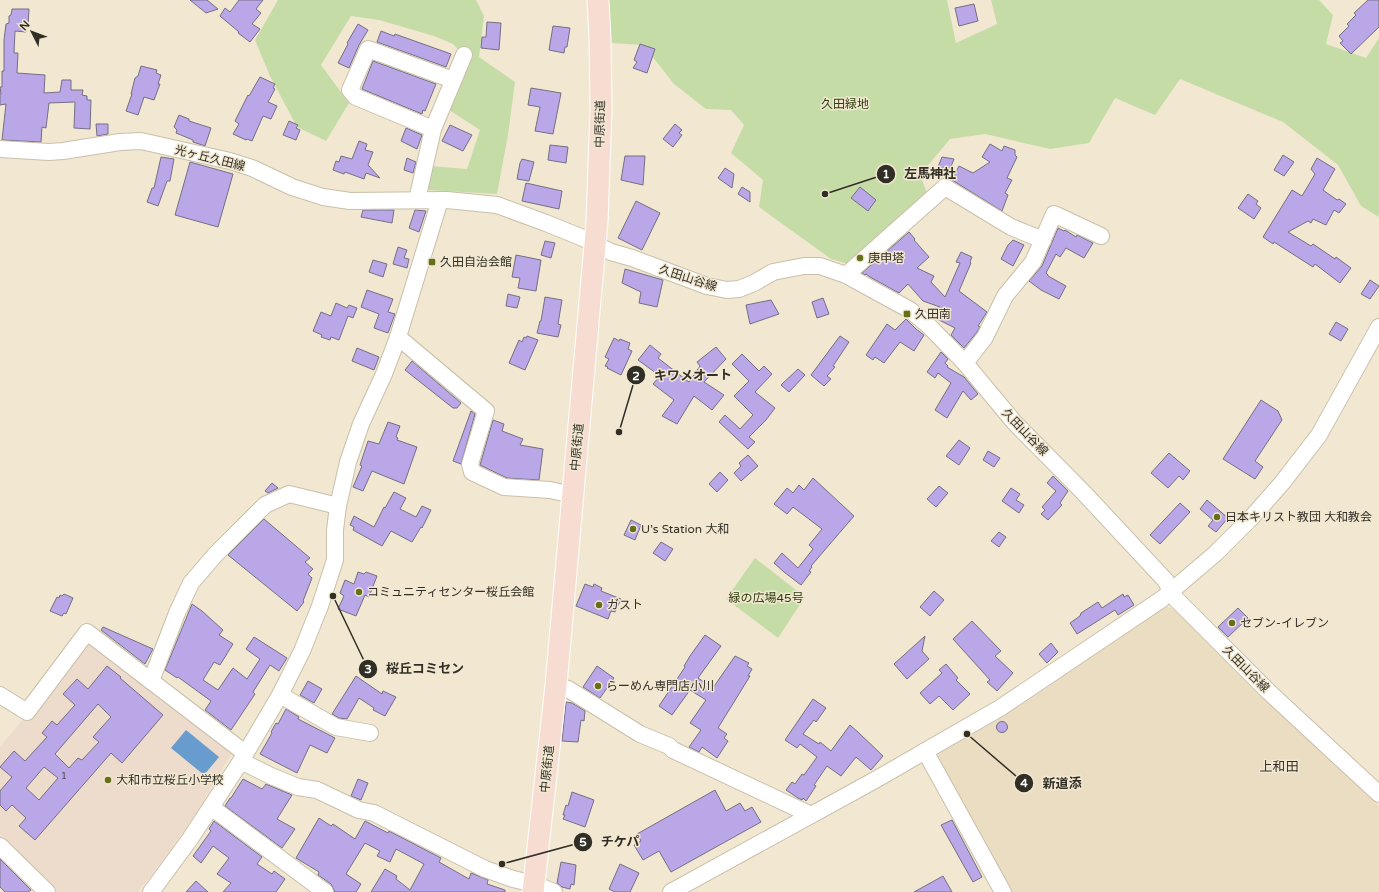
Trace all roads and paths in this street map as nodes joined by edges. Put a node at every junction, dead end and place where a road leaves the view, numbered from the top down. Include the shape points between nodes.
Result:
1 (598, 0) edge
2 (464, 55) dead end
3 (452, 80) junction
4 (433, 129) junction
5 (0, 149) edge
6 (417, 200) junction
7 (440, 200) junction
8 (1101, 236) dead end
9 (1043, 240) junction
10 (595, 244) junction
11 (846, 275) junction
12 (1379, 327) edge
13 (398, 337) junction
14 (965, 363) junction
15 (573, 495) junction
16 (338, 506) junction
17 (1171, 592) junction
18 (151, 681) junction
19 (556, 685) junction
20 (0, 695) edge
21 (280, 695) junction
22 (370, 733) dead end
23 (925, 751) junction
24 (243, 757) junction
25 (1379, 794) edge
26 (212, 807) junction
27 (811, 815) junction
28 (0, 846) edge
29 (534, 888) edge
30 (47, 892) edge
31 (151, 892) edge
32 (325, 892) edge
33 (554, 892) edge
34 (672, 892) edge
35 (1003, 892) edge

1 - 10 main road, 中原街道 via 601,109
2 - 3 street
3 - 4 street
3 - 4 street via 368,49 350,90 356,97
4 - 6 street
5 - 6 street, 光ヶ丘久田線 via 48,152 141,141 230,161 323,197 350,201
6 - 7 street, 光ヶ丘久田線
7 - 10 street, 久田山谷線 via 497,205
7 - 13 street
8 - 9 street via 1054,214
9 - 11 street via 1011,227 946,187
9 - 14 street via 1033,262 1005,296 985,337
10 - 11 street, 久田山谷線 via 708,286 727,290 739,290 773,272 804,266 820,266
10 - 15 main road, 中原街道
11 - 14 street, 久田山谷線 via 910,310
12 - 17 street via 1319,435 1282,483 1216,553
13 - 15 street via 486,411 470,464 472,472 504,487 550,490
13 - 16 street via 361,424 348,462
14 - 17 street, 久田山谷線 via 1014,422 1166,581
15 - 19 main road, 中原街道
16 - 18 street via 289,494 265,505 191,583
16 - 21 street via 335,560 302,651
17 - 23 street via 1000,708
17 - 25 street, 久田山谷線 via 1269,692
18 - 20 street via 86,632 27,712
18 - 24 street
19 - 27 street via 640,734
19 - 29 main road, 中原街道
21 - 22 street via 336,727
21 - 24 street
23 - 27 street
23 - 35 street
24 - 26 street
24 - 29 street via 271,776 298,787 317,790 359,810 374,813 485,869
26 - 31 street
26 - 32 street
27 - 34 street
28 - 30 street
29 - 33 street

